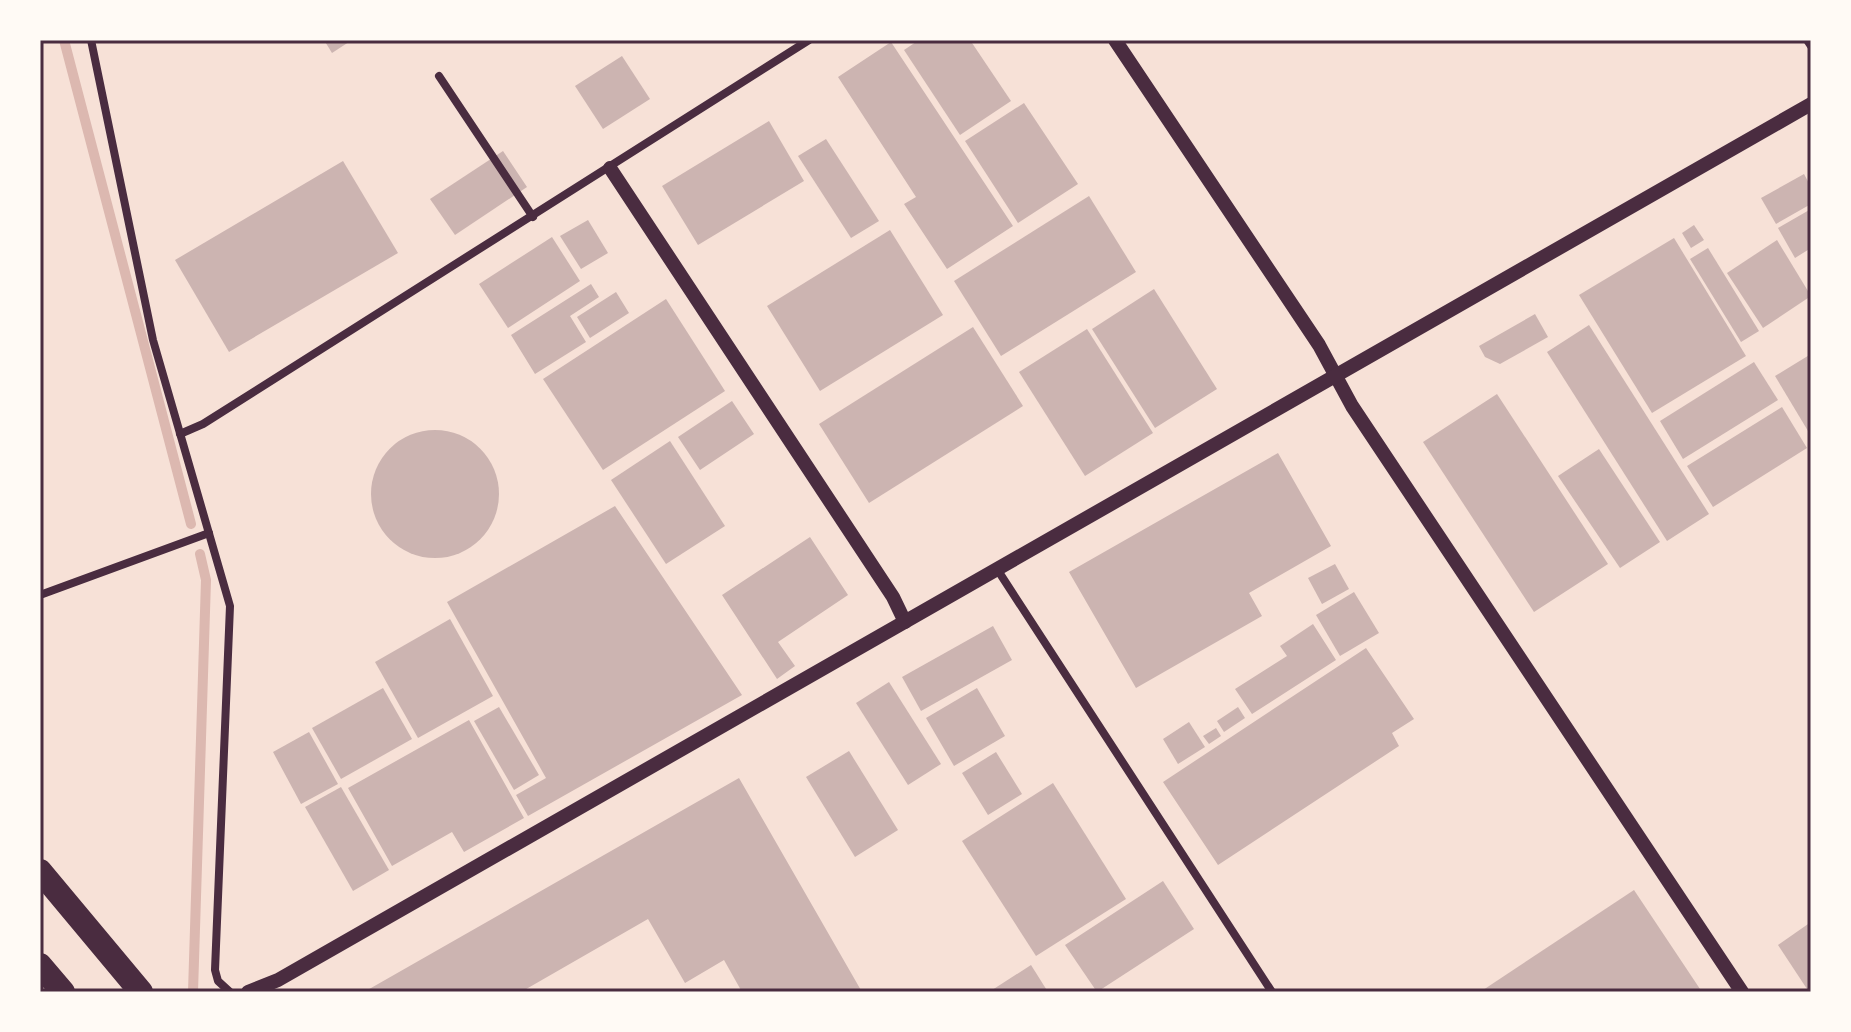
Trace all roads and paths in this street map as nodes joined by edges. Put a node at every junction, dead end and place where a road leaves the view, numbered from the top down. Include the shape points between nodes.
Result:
1 (91, 40) edge
2 (809, 40) edge
3 (1115, 40) edge
4 (1807, 40) edge
5 (1811, 46) edge
6 (439, 76) dead end
7 (1811, 104) edge
8 (610, 168) junction
9 (533, 217) junction
10 (1336, 375) junction
11 (180, 434) junction
12 (209, 533) junction
13 (997, 569) junction
14 (40, 595) edge
15 (905, 622) junction
16 (40, 871) edge
17 (40, 965) edge
18 (63, 992) edge
19 (141, 992) edge
20 (230, 992) edge
21 (248, 992) edge
22 (1272, 992) edge
23 (1742, 992) edge

1 - 11 street via 153,340
2 - 8 street
3 - 10 street
4 - 5 street
6 - 9 street
7 - 10 street
8 - 9 street
8 - 15 street
9 - 11 street
10 - 13 street
10 - 23 street
11 - 12 street
12 - 14 street
12 - 20 street via 230,606 215,970
13 - 15 street
13 - 22 street
15 - 21 street via 278,980
16 - 19 highway
17 - 18 highway

